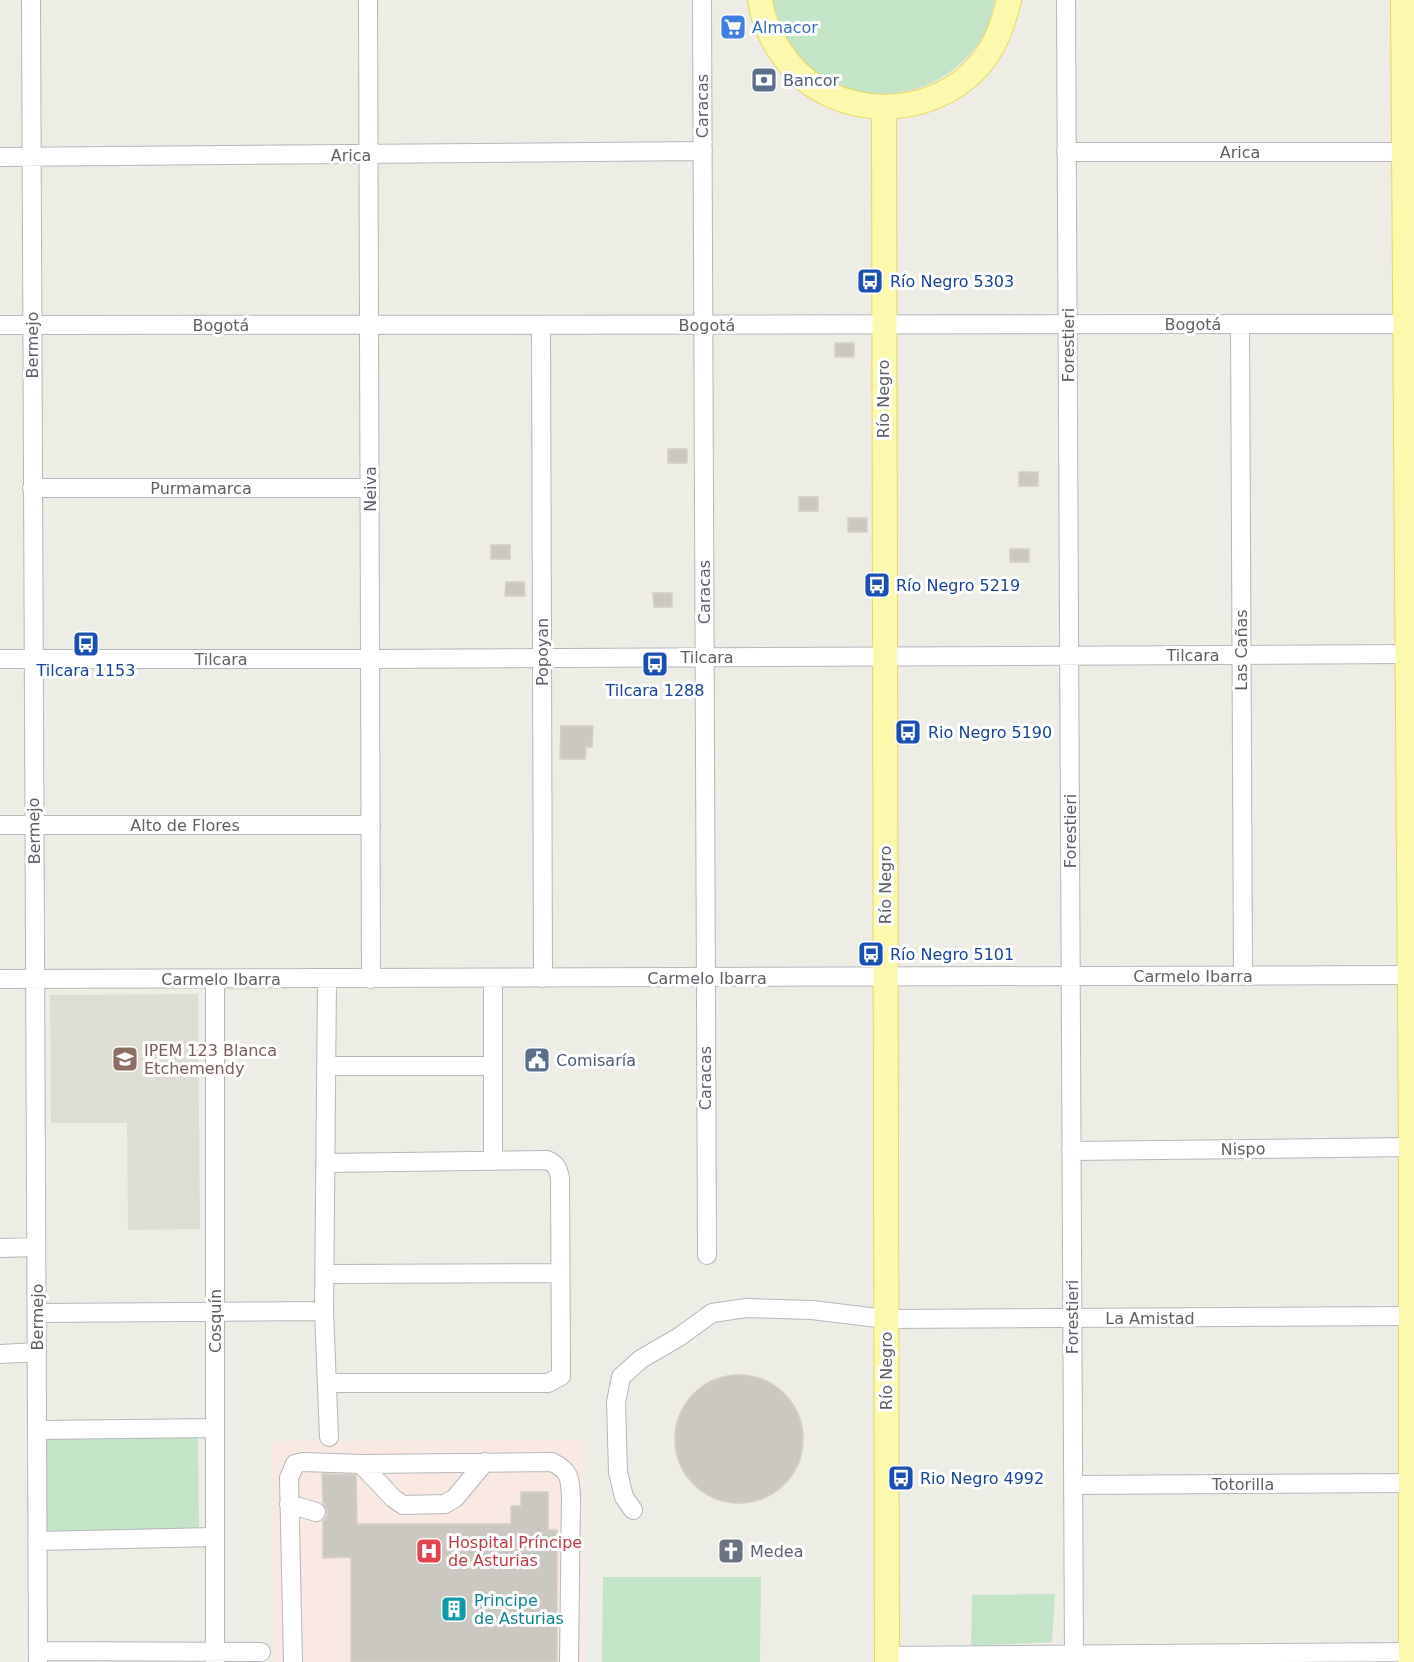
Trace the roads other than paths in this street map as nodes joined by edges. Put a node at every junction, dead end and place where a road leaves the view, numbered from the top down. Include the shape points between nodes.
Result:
1 (31, 0) edge
2 (368, 0) edge
3 (702, 0) edge
4 (760, 0) edge
5 (1009, 0) edge
6 (1066, 0) edge
7 (1403, 0) edge
8 (884, 108) junction
9 (703, 152) junction
10 (1066, 152) junction
11 (1409, 152) edge
12 (369, 155) junction
13 (0, 157) edge
14 (31, 157) junction
15 (1067, 324) junction
16 (1240, 324) junction
17 (1410, 324) edge
18 (0, 325) edge
19 (32, 325) junction
20 (369, 325) junction
21 (541, 325) junction
22 (703, 325) junction
23 (883, 325) junction
24 (1410, 483) edge
25 (32, 488) junction
26 (370, 488) junction
27 (1411, 654) edge
28 (1070, 655) junction
29 (1241, 655) junction
30 (704, 657) junction
31 (884, 657) junction
32 (0, 658) edge
33 (33, 658) junction
34 (543, 658) junction
35 (370, 659) junction
36 (1411, 823) edge
37 (0, 825) edge
38 (33, 825) junction
39 (371, 825) junction
40 (1412, 975) edge
41 (1243, 976) junction
42 (885, 977) junction
43 (1071, 977) junction
44 (493, 978) junction
45 (543, 978) junction
46 (704, 978) junction
47 (214, 979) junction
48 (327, 979) junction
49 (371, 979) junction
50 (0, 980) edge
51 (35, 980) junction
52 (493, 1065) junction
53 (327, 1066) junction
54 (1412, 1147) edge
55 (1071, 1151) junction
56 (492, 1161) junction
57 (326, 1163) junction
58 (36, 1247) junction
59 (0, 1248) edge
60 (707, 1255) dead end
61 (325, 1274) junction
62 (560, 1274) junction
63 (215, 1311) junction
64 (324, 1311) junction
65 (36, 1313) junction
66 (1413, 1316) edge
67 (1072, 1318) junction
68 (886, 1320) junction
69 (37, 1352) junction
70 (0, 1354) edge
71 (328, 1383) junction
72 (215, 1428) junction
73 (37, 1430) junction
74 (329, 1437) dead end
75 (485, 1462) junction
76 (361, 1464) junction
77 (1412, 1483) edge
78 (1073, 1485) junction
79 (289, 1504) junction
80 (633, 1510) dead end
81 (316, 1512) dead end
82 (215, 1537) junction
83 (37, 1541) junction
84 (261, 1652) dead end
85 (1412, 1655) edge
86 (38, 1657) edge
87 (215, 1657) edge
88 (887, 1659) edge
89 (1074, 1659) edge
90 (293, 1662) edge
91 (569, 1662) edge

1 - 14 street, Bermejo
2 - 12 street, Neiva
3 - 9 street, Caracas
4 - 8 main road via 774,44 793,69 818,89 847,102
5 - 8 main road via 991,48 970,74 943,93 912,105
6 - 10 street, Forestieri
7 - 11 main road
8 - 23 main road, Río Negro
9 - 12 street, Arica
9 - 22 street, Caracas
10 - 11 street, Arica
10 - 15 street, Forestieri
11 - 17 main road
12 - 14 street, Arica
12 - 20 street, Neiva
13 - 14 street, Arica
14 - 19 street, Bermejo
15 - 16 street, Bogotá
15 - 23 street, Bogotá
15 - 28 street, Forestieri
16 - 17 street, Bogotá
16 - 29 street, Las Cañas
17 - 24 main road
18 - 19 street, Bogotá
19 - 20 street, Bogotá
19 - 25 street, Bermejo
20 - 21 street, Bogotá
20 - 26 street, Neiva
21 - 22 street, Bogotá
21 - 34 street, Popoyan
22 - 23 street, Bogotá
22 - 30 street, Caracas
23 - 31 main road, Río Negro
24 - 27 main road
25 - 26 street, Purmamarca
25 - 33 street, Bermejo
26 - 35 street, Neiva
27 - 29 street, Tilcara
27 - 36 main road
28 - 29 street, Tilcara
28 - 31 street, Tilcara
28 - 43 street, Forestieri
29 - 41 street, Las Cañas
30 - 31 street, Tilcara
30 - 34 street, Tilcara
30 - 46 street, Caracas
31 - 42 main road, Río Negro
32 - 33 street, Tilcara
33 - 35 street, Tilcara
33 - 38 street, Bermejo
34 - 35 street, Tilcara
34 - 45 street, Popoyan
35 - 39 street, Neiva
36 - 40 main road
37 - 38 street, Alto de Flores
38 - 39 street, Alto de Flores
38 - 51 street, Bermejo
39 - 49 street, Neiva
40 - 41 street, Carmelo Ibarra
40 - 54 main road
41 - 43 street, Carmelo Ibarra
42 - 43 street, Carmelo Ibarra
42 - 46 street, Carmelo Ibarra
42 - 68 main road, Río Negro
43 - 55 street, Forestieri
44 - 45 street, Carmelo Ibarra
44 - 49 street, Carmelo Ibarra
44 - 52 street
45 - 46 street, Carmelo Ibarra
46 - 60 street, Caracas
47 - 48 street, Carmelo Ibarra
47 - 51 street, Carmelo Ibarra
47 - 63 street, Cosquín
48 - 49 street, Carmelo Ibarra
48 - 53 street
50 - 51 street, Carmelo Ibarra
51 - 58 street, Bermejo
52 - 53 street
52 - 56 street
53 - 57 street
54 - 55 street, Nispo
54 - 66 main road
55 - 67 street, Forestieri
56 - 57 street
56 - 62 street via 547,1160 555,1164 560,1178
57 - 61 street
58 - 59 street
58 - 65 street, Bermejo
61 - 62 street
61 - 64 street
62 - 71 street via 562,1370 555,1381
63 - 64 street
63 - 65 street
63 - 72 street, Cosquín
64 - 71 street
65 - 69 street, Bermejo
66 - 67 street, La Amistad
66 - 77 main road
67 - 68 street, La Amistad
67 - 78 street, Forestieri
68 - 80 street, La Amistad via 812,1310 747,1308 712,1313 641,1359 621,1377 615,1402 618,1472 624,1497
68 - 88 main road, Río Negro
69 - 70 street
69 - 73 street, Bermejo
71 - 74 street
72 - 73 street
72 - 82 street, Cosquín
73 - 83 street, Bermejo
75 - 76 street
75 - 76 street via 446,1504 403,1504
75 - 91 street via 552,1462 568,1474
76 - 79 street via 295,1464 289,1478
77 - 78 street, Totorilla
77 - 85 main road
78 - 89 street, Forestieri
79 - 81 street
79 - 90 street
82 - 83 street
82 - 87 street, Cosquín
83 - 86 street, Bermejo
84 - 87 street
85 - 89 street
86 - 87 street
88 - 89 street

